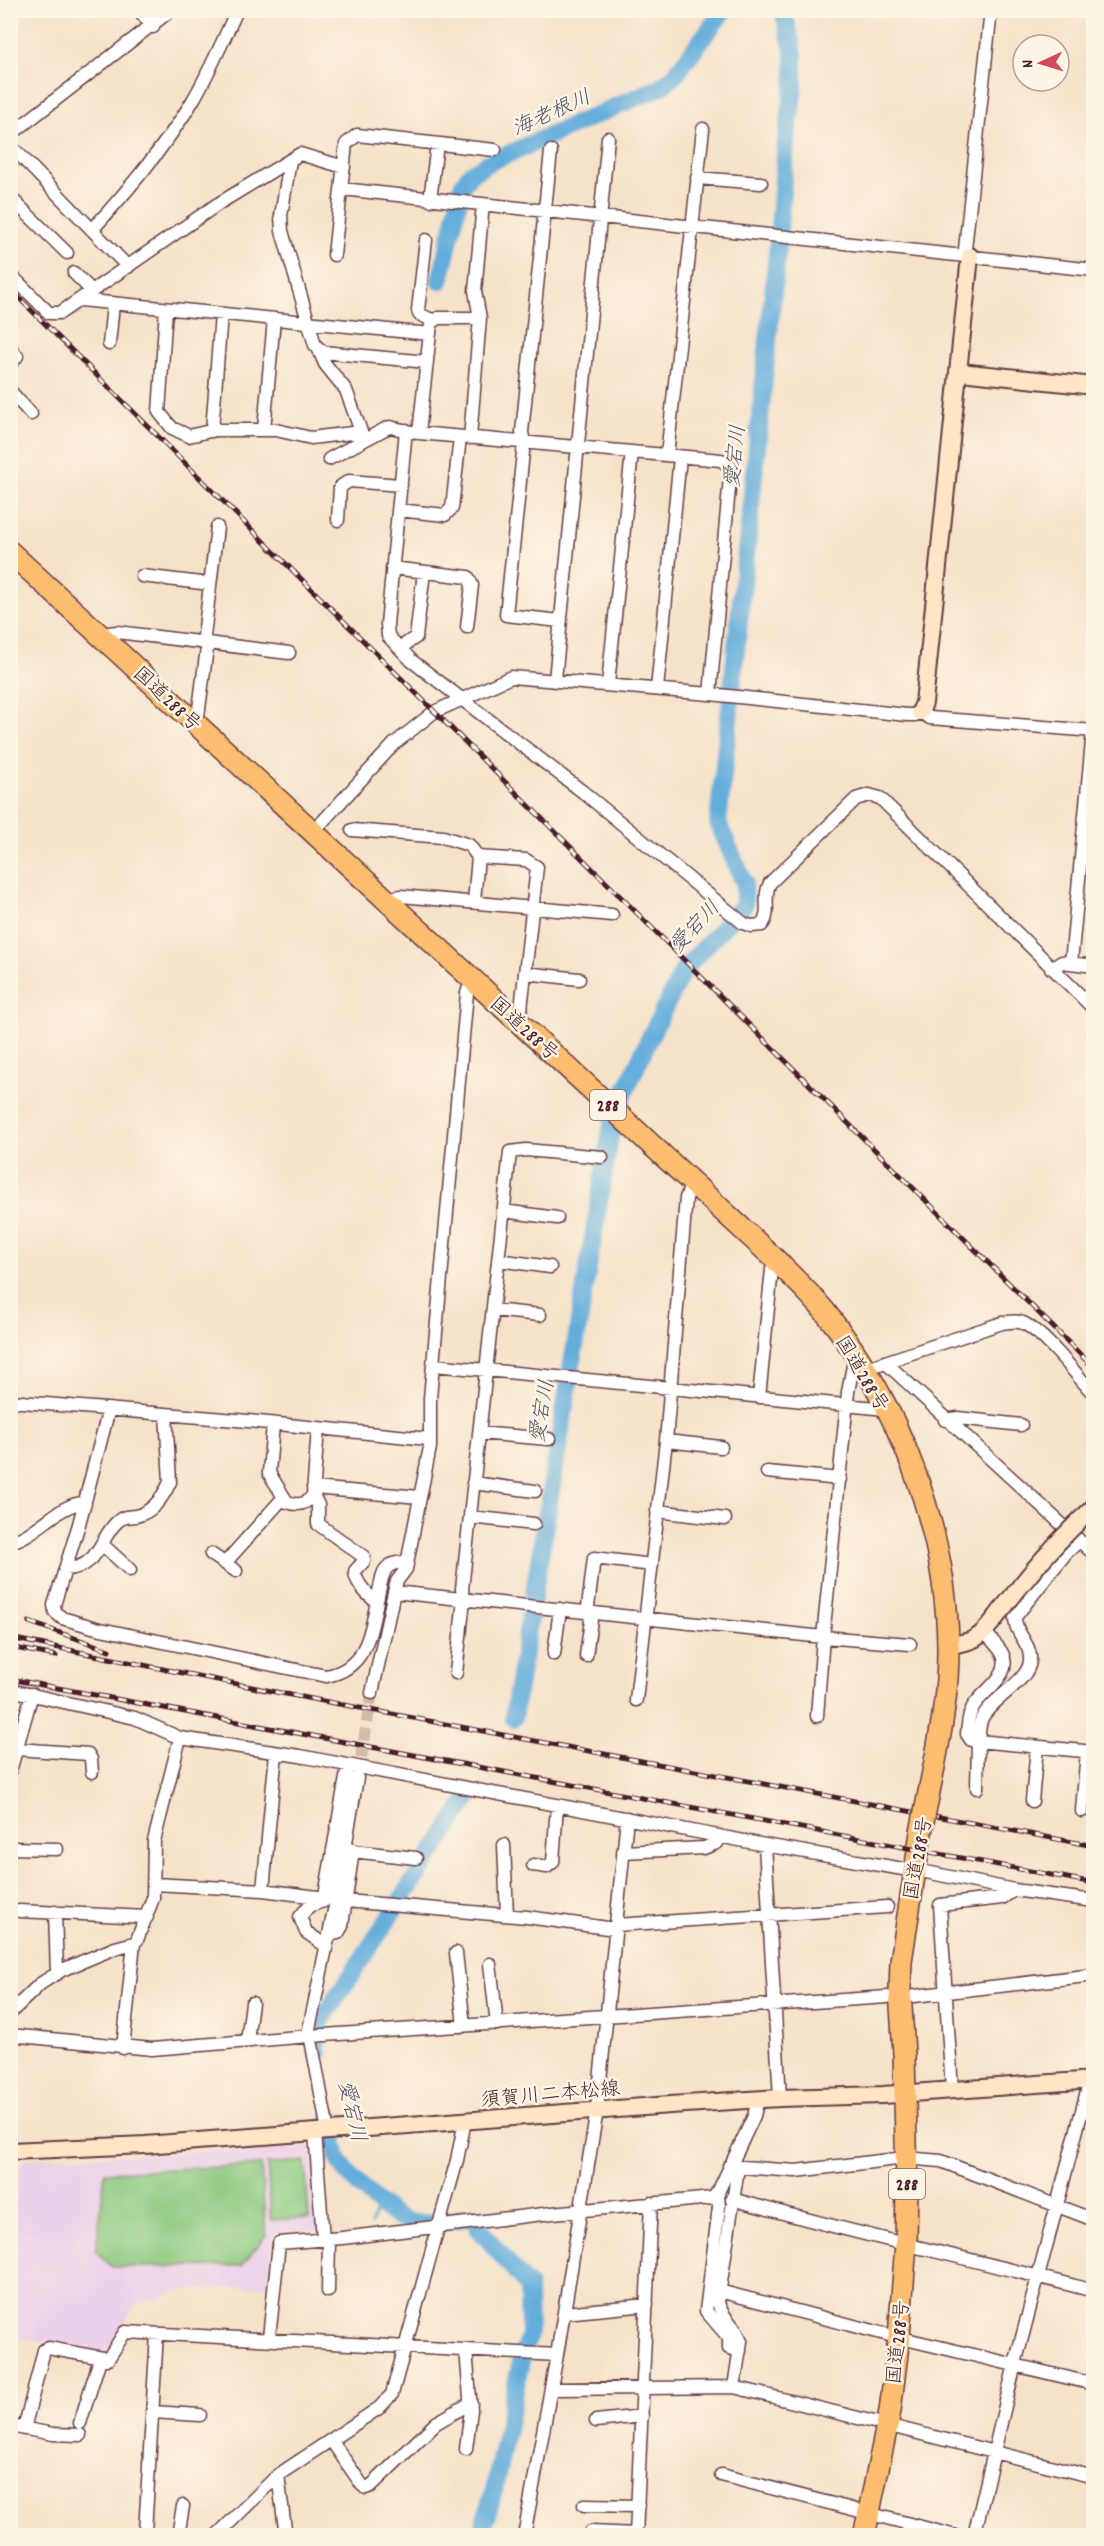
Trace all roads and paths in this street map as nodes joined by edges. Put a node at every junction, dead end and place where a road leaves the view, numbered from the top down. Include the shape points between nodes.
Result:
1 (139, 10) edge
2 (171, 10) edge
3 (237, 10) edge
4 (992, 10) edge
5 (153, 27) junction
6 (703, 129) dead end
7 (10, 135) edge
8 (608, 138) dead end
9 (437, 144) junction
10 (10, 145) edge
11 (495, 150) dead end
12 (551, 151) dead end
13 (290, 160) junction
14 (344, 167) junction
15 (697, 178) junction
16 (761, 183) dead end
17 (342, 189) junction
18 (10, 197) edge
19 (430, 200) junction
20 (483, 204) junction
21 (545, 211) junction
22 (600, 217) junction
23 (692, 226) junction
24 (92, 230) junction
25 (426, 240) dead end
26 (67, 252) dead end
27 (334, 255) dead end
28 (970, 256) junction
29 (128, 267) junction
30 (1094, 270) edge
31 (74, 273) dead end
32 (10, 274) edge
33 (92, 291) junction
34 (80, 300) junction
35 (112, 304) junction
36 (166, 309) junction
37 (221, 314) junction
38 (480, 318) junction
39 (274, 319) junction
40 (434, 321) junction
41 (308, 322) junction
42 (430, 334) junction
43 (109, 344) dead end
44 (10, 348) edge
45 (319, 350) junction
46 (427, 362) junction
47 (10, 365) edge
48 (960, 372) junction
49 (1094, 386) edge
50 (10, 391) edge
51 (31, 414) dead end
52 (264, 430) junction
53 (406, 430) junction
54 (212, 431) junction
55 (419, 433) junction
56 (362, 436) junction
57 (465, 438) junction
58 (524, 443) junction
59 (578, 447) junction
60 (632, 452) junction
61 (667, 455) junction
62 (680, 456) junction
63 (328, 459) dead end
64 (401, 485) junction
65 (398, 510) junction
66 (338, 520) dead end
67 (217, 527) dead end
68 (10, 552) edge
69 (392, 568) junction
70 (424, 572) junction
71 (142, 576) dead end
72 (210, 584) junction
73 (560, 621) junction
74 (467, 627) dead end
75 (100, 634) junction
76 (205, 643) junction
77 (400, 648) junction
78 (289, 653) dead end
79 (555, 680) junction
80 (608, 684) junction
81 (657, 689) junction
82 (710, 694) junction
83 (461, 699) junction
84 (920, 712) junction
85 (197, 724) junction
86 (1093, 731) edge
87 (352, 830) dead end
88 (313, 832) junction
89 (478, 857) junction
90 (386, 899) junction
91 (474, 902) junction
92 (532, 908) junction
93 (612, 915) dead end
94 (1071, 963) junction
95 (1094, 966) edge
96 (1051, 968) junction
97 (525, 973) junction
98 (579, 979) dead end
99 (472, 980) junction
100 (1094, 1009) edge
101 (516, 1020) junction
102 (602, 1157) dead end
103 (692, 1183) junction
104 (503, 1211) junction
105 (557, 1218) dead end
106 (498, 1260) junction
107 (776, 1260) junction
108 (550, 1267) dead end
109 (493, 1310) junction
110 (540, 1315) dead end
111 (860, 1362) junction
112 (885, 1362) junction
113 (434, 1365) junction
114 (486, 1370) junction
115 (670, 1387) junction
116 (1091, 1391) dead end
117 (759, 1397) junction
118 (10, 1401) edge
119 (847, 1407) junction
120 (110, 1409) junction
121 (886, 1409) junction
122 (166, 1414) junction
123 (945, 1419) junction
124 (273, 1424) junction
125 (1021, 1425) dead end
126 (318, 1428) junction
127 (478, 1433) junction
128 (429, 1439) junction
129 (549, 1439) dead end
130 (666, 1441) junction
131 (721, 1447) dead end
132 (767, 1472) dead end
133 (840, 1479) junction
134 (473, 1483) junction
135 (313, 1491) junction
136 (535, 1491) dead end
137 (284, 1497) junction
138 (420, 1497) junction
139 (85, 1503) junction
140 (1094, 1507) edge
141 (657, 1511) junction
142 (470, 1517) junction
143 (725, 1519) dead end
144 (534, 1524) dead end
145 (1079, 1541) junction
146 (10, 1542) edge
147 (103, 1545) junction
148 (211, 1554) dead end
149 (1094, 1554) edge
150 (407, 1562) junction
151 (225, 1563) junction
152 (652, 1565) junction
153 (66, 1569) junction
154 (130, 1570) dead end
155 (236, 1571) dead end
156 (394, 1592) junction
157 (464, 1599) junction
158 (376, 1601) junction
159 (560, 1608) junction
160 (590, 1612) junction
161 (646, 1619) junction
162 (989, 1626) junction
163 (823, 1637) junction
164 (910, 1644) dead end
165 (948, 1645) junction
166 (554, 1654) dead end
167 (586, 1656) dead end
168 (456, 1673) dead end
169 (10, 1690) edge
170 (372, 1693) tunnel mouth
171 (32, 1694) junction
172 (636, 1700) dead end
173 (817, 1716) dead end
174 (180, 1738) junction
175 (978, 1741) junction
176 (1037, 1746) junction
177 (17, 1749) junction
178 (1090, 1751) edge
179 (276, 1754) junction
180 (348, 1766) junction
181 (10, 1771) edge
182 (92, 1772) dead end
183 (361, 1773) junction
184 (977, 1788) dead end
185 (1032, 1801) dead end
186 (557, 1805) junction
187 (1082, 1811) dead end
188 (627, 1818) junction
189 (720, 1836) junction
190 (504, 1845) dead end
191 (765, 1845) junction
192 (10, 1848) edge
193 (57, 1848) dead end
194 (352, 1851) junction
195 (623, 1852) junction
196 (416, 1858) dead end
197 (532, 1865) dead end
198 (903, 1869) dead end
199 (926, 1872) dead end
200 (154, 1884) junction
201 (263, 1890) junction
202 (1014, 1890) junction
203 (333, 1900) junction
204 (1094, 1901) edge
205 (887, 1906) dead end
206 (19, 1911) dead end
207 (55, 1912) junction
208 (768, 1914) junction
209 (507, 1915) junction
210 (147, 1917) junction
211 (616, 1927) junction
212 (327, 1940) junction
213 (134, 1943) junction
214 (456, 1953) dead end
215 (490, 1964) dead end
216 (57, 1974) junction
217 (1094, 1975) edge
218 (945, 1993) junction
219 (914, 1996) dead end
220 (887, 1997) dead end
221 (252, 2003) dead end
222 (774, 2004) junction
223 (10, 2013) edge
224 (607, 2017) junction
225 (497, 2024) junction
226 (464, 2026) junction
227 (10, 2035) edge
228 (310, 2036) junction
229 (248, 2041) junction
230 (123, 2048) junction
231 (1091, 2080) edge
232 (952, 2090) junction
233 (904, 2093) junction
234 (780, 2098) junction
235 (758, 2099) junction
236 (597, 2110) junction
237 (465, 2121) junction
238 (321, 2132) junction
239 (10, 2151) edge
240 (905, 2158) junction
241 (733, 2167) junction
242 (718, 2193) junction
243 (732, 2199) junction
244 (651, 2203) junction
245 (1056, 2204) junction
246 (579, 2210) junction
247 (1094, 2220) edge
248 (439, 2228) junction
249 (326, 2239) junction
250 (906, 2243) junction
251 (1038, 2276) junction
252 (328, 2291) dead end
253 (719, 2291) junction
254 (1094, 2291) edge
255 (647, 2305) junction
256 (564, 2313) junction
257 (157, 2334) junction
258 (899, 2337) junction
259 (269, 2338) junction
260 (406, 2345) junction
261 (466, 2350) junction
262 (740, 2351) junction
263 (558, 2355) junction
264 (100, 2358) junction
265 (1015, 2364) junction
266 (1094, 2384) edge
267 (552, 2386) junction
268 (643, 2387) junction
269 (734, 2387) junction
270 (471, 2403) junction
271 (152, 2412) junction
272 (201, 2415) dead end
273 (642, 2416) junction
274 (597, 2421) dead end
275 (10, 2426) edge
276 (887, 2426) junction
277 (24, 2429) junction
278 (331, 2440) junction
279 (466, 2449) dead end
280 (993, 2452) junction
281 (278, 2475) junction
282 (721, 2475) dead end
283 (1094, 2477) edge
284 (584, 2505) dead end
285 (183, 2506) dead end
286 (638, 2506) junction
287 (870, 2512) junction
288 (145, 2532) dead end
289 (591, 2532) dead end
290 (178, 2535) edge
291 (216, 2535) edge
292 (286, 2535) edge
293 (524, 2535) edge
294 (636, 2535) edge
295 (864, 2535) edge
296 (956, 2535) edge
297 (974, 2535) edge

1 - 5 street
2 - 5 street
3 - 24 street via 177,125
4 - 28 street via 965,249
5 - 7 street
6 - 15 street
8 - 22 street
9 - 11 street
9 - 14 street via 357,135 346,144
9 - 19 street
10 - 24 street
12 - 21 street
13 - 14 street via 300,154
13 - 29 street
13 - 41 street via 281,224
14 - 17 street
15 - 16 street
15 - 23 street
17 - 19 street
17 - 27 street
18 - 26 street
19 - 20 street
20 - 21 street
20 - 38 street via 475,291
21 - 22 street
21 - 58 street
22 - 23 street
22 - 59 street
23 - 28 street
23 - 61 street
24 - 29 street
25 - 40 street via 418,310
28 - 30 street
28 - 48 main road
29 - 33 street
31 - 33 street
32 - 34 street via 53,314
33 - 34 street
34 - 35 street
35 - 36 street
35 - 43 street
36 - 37 street
36 - 54 street via 159,412 180,433 189,436
37 - 39 street
37 - 54 street
38 - 40 street
38 - 57 street
39 - 41 street
39 - 52 street
40 - 42 street
41 - 42 street
41 - 45 street
42 - 46 street
44 - 47 street via 17,356
45 - 46 street
45 - 56 street via 346,390
46 - 55 street
48 - 49 main road
48 - 84 main road via 926,688
50 - 51 street
52 - 54 street
52 - 56 street via 311,438
53 - 55 street
53 - 56 street via 390,427
53 - 64 street
55 - 57 street
56 - 63 street
57 - 58 street
57 - 65 street via 452,508 445,515
58 - 59 street
58 - 73 street via 506,615
59 - 60 street
59 - 73 street
60 - 61 street
60 - 80 street
61 - 62 street
62 - 81 street
62 - 82 street via 721,460 730,467
64 - 65 street
64 - 66 street via 349,481 340,488
65 - 69 street
67 - 72 street
68 - 75 highway, 国道288号 / 288
69 - 70 street
69 - 77 street via 387,631
70 - 74 street via 468,576 472,585
70 - 77 street via 416,638
71 - 72 street
72 - 76 street
73 - 79 street
75 - 76 street via 117,632
75 - 85 highway, 国道288号 / 288
76 - 78 street
76 - 85 street
77 - 83 street
79 - 80 street
79 - 83 street via 511,677
80 - 81 street
81 - 82 street
82 - 84 street via 908,715
83 - 88 street via 434,712 394,744
83 - 96 street via 747,925 759,926 767,918 770,883 856,799 873,795
84 - 86 street via 930,718
85 - 88 highway, 国道288号 / 288
86 - 94 street
87 - 89 street via 443,837 469,845
88 - 90 highway, 国道288号 / 288
89 - 91 street
89 - 92 street via 535,864
90 - 91 street via 401,896
90 - 99 highway, 国道288号 / 288
91 - 92 street
92 - 93 street
92 - 97 street
94 - 95 street
94 - 96 street via 1058,963
96 - 100 street
97 - 98 street
97 - 101 street
99 - 101 highway, 国道288号 / 288
99 - 113 street via 467,993 457,1090
101 - 103 highway, 国道288号 / 288
102 - 104 street via 510,1152
103 - 107 highway, 国道288号 / 288
103 - 115 street via 686,1198
104 - 105 street
104 - 106 street
106 - 108 street
106 - 109 street
107 - 111 highway, 国道288号 / 288 via 827,1315
107 - 117 street
109 - 110 street
109 - 114 street
111 - 112 street
111 - 119 street
111 - 121 highway, 国道288号 / 288
112 - 116 street via 1015,1321 1038,1335
112 - 123 street
113 - 114 street
113 - 128 street
114 - 115 street
114 - 127 street
115 - 117 street
115 - 130 street
117 - 119 street
118 - 120 street
119 - 121 street
119 - 133 street
120 - 122 street
120 - 139 street
121 - 165 highway, 国道288号 / 288 via 915,1476 939,1559
122 - 124 street
122 - 147 street via 170,1478 166,1490 150,1510 118,1520
123 - 125 street
123 - 145 street
124 - 126 street
124 - 137 street via 268,1473
126 - 128 street
126 - 135 street
127 - 129 street
127 - 134 street
128 - 138 street
130 - 131 street
130 - 141 street
132 - 133 street
133 - 163 street
134 - 136 street
134 - 142 street
135 - 137 street via 300,1505 287,1503
135 - 138 street
135 - 158 street via 318,1524 364,1557 355,1578
137 - 151 street
138 - 150 street
139 - 146 street via 71,1504 40,1528
139 - 153 street
140 - 162 main road, bridge via 1062,1535
141 - 143 street
141 - 152 street
142 - 144 street
142 - 157 street
145 - 149 street
145 - 175 street via 1015,1617 1029,1650 1030,1663 1023,1676 986,1712
147 - 153 street via 82,1565
147 - 154 street
148 - 151 street
150 - 156 street
150 - 158 street via 387,1567
151 - 155 street
152 - 160 street via 594,1558
152 - 161 street
153 - 158 street via 54,1609 62,1618 318,1676 343,1672 355,1664 365,1646
156 - 157 street
156 - 170 street
157 - 159 street
157 - 168 street
159 - 160 street
159 - 166 street
160 - 161 street
160 - 167 street
161 - 163 street
161 - 172 street
162 - 165 main road via 975,1640
162 - 175 street via 1005,1663 998,1679 971,1710 967,1734
163 - 164 street
163 - 173 street
165 - 233 highway, 国道288号 / 288, bridge via 945,1706 901,1960
169 - 171 street
171 - 174 street via 135,1718
171 - 177 street
174 - 179 street
174 - 200 street via 154,1841
175 - 176 street
175 - 184 street
176 - 178 street
176 - 185 street
177 - 181 street
177 - 182 street via 88,1754
178 - 187 street
179 - 180 street
179 - 201 street
180 - 183 street
180 - 203 street
183 - 186 street
183 - 194 street
183 - 203 street
186 - 188 street
186 - 197 street via 553,1862 547,1866
188 - 189 street
188 - 195 street
189 - 191 street
189 - 195 street via 717,1843 704,1848
190 - 209 street
191 - 198 street
191 - 208 street
192 - 193 street
194 - 196 street
194 - 203 street
195 - 211 street
199 - 202 street
200 - 201 street
200 - 210 street
201 - 203 street
202 - 204 street
202 - 218 street via 1002,1898 940,1905
203 - 209 street
203 - 212 street
203 - 212 street via 306,1908 300,1917 306,1932
205 - 208 street
206 - 207 street
207 - 210 street
207 - 216 street
208 - 211 street
208 - 222 street
209 - 211 street
210 - 213 street
211 - 224 street
212 - 228 street
213 - 216 street
213 - 230 street
214 - 226 street
215 - 225 street
216 - 223 street via 40,1984
217 - 218 street
218 - 219 street
218 - 232 street
220 - 222 street
221 - 229 street
222 - 224 street
222 - 234 street
224 - 225 street
224 - 236 street
225 - 226 street
226 - 228 street
227 - 230 street
228 - 229 street
228 - 238 street
229 - 230 street
231 - 232 main road, 須賀川二本松線
231 - 245 street
232 - 233 main road, 須賀川二本松線
233 - 234 main road, 須賀川二本松線
233 - 240 highway, 国道288号 / 288
234 - 235 main road, 須賀川二本松線
235 - 236 main road, 須賀川二本松線
235 - 241 street
236 - 237 main road, 須賀川二本松線
236 - 246 street
237 - 238 main road, 須賀川二本松線
237 - 248 street
238 - 239 main road, 須賀川二本松線
238 - 249 street
240 - 241 street via 796,2171
240 - 245 street via 940,2161
240 - 250 highway, 国道288号 / 288
241 - 242 street
241 - 243 street
242 - 244 street via 713,2198
242 - 262 street via 706,2311 729,2338 729,2348
243 - 250 street
243 - 253 street
244 - 246 street
244 - 255 street
245 - 247 street
245 - 251 street
246 - 248 street
246 - 256 street
248 - 249 street
248 - 260 street
249 - 252 street
249 - 259 street via 277,2244
250 - 251 street
250 - 258 highway, 国道288号 / 288
251 - 254 street
251 - 265 street
253 - 258 street
253 - 262 street via 720,2310 740,2335
255 - 256 street
255 - 268 street
256 - 263 street
257 - 259 street
257 - 264 street via 125,2332 108,2359
257 - 271 street
258 - 265 street
258 - 276 highway, 国道288号 / 288
259 - 260 street
260 - 261 street
260 - 278 street via 392,2394 379,2408
261 - 263 street
261 - 270 street
262 - 269 street
263 - 267 street
264 - 277 street via 80,2429 58,2435
264 - 277 street via 44,2350
265 - 266 street
265 - 280 street
267 - 268 street
267 - 293 street
268 - 269 street
268 - 273 street
269 - 276 street
270 - 278 street via 436,2423 366,2488
270 - 279 street
271 - 272 street
271 - 288 street
273 - 274 street
273 - 286 street
275 - 277 street
276 - 280 street
276 - 287 highway, 国道288号 / 288
278 - 281 street
280 - 283 street
280 - 297 street
281 - 291 street
281 - 292 street
282 - 287 street
284 - 286 street
285 - 290 street
286 - 294 street
287 - 295 highway, 国道288号 / 288
287 - 296 street
289 - 294 street

